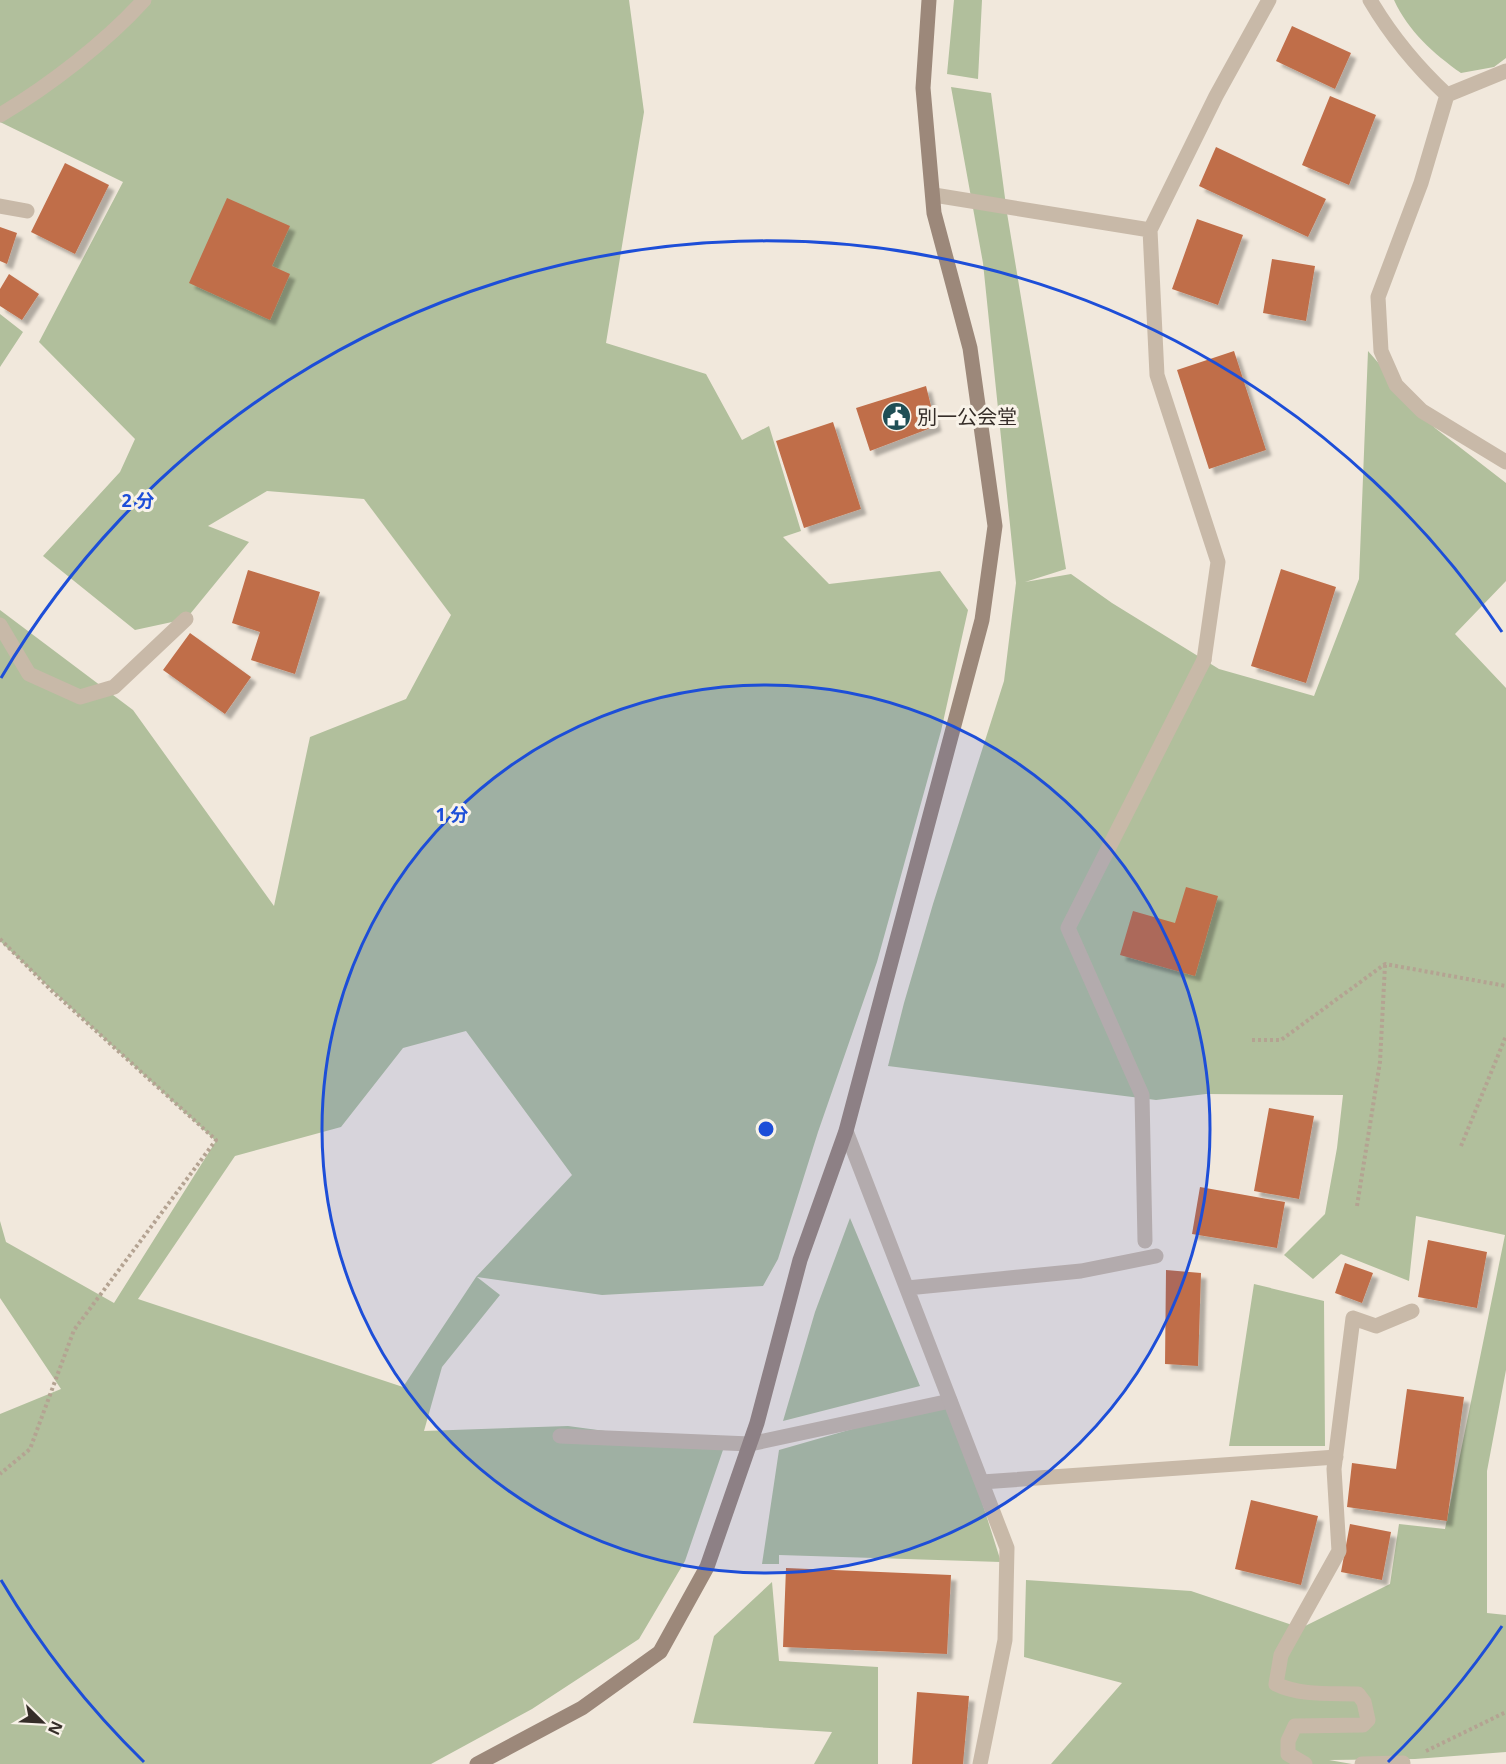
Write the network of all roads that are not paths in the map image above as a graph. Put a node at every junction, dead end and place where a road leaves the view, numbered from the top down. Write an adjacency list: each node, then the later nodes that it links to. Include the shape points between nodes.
1 (144, 0): 7 (street, via 121,26)
2 (929, 0): 8 (street, via 923,88)
3 (1269, 0): 11 (street)
4 (1370, 0): 6 (street, via 1427,77)
5 (1506, 71): 6 (street)
6 (1447, 95): 12 (street, via 1421,183 1378,297 1381,351 1396,385 1422,411)
7 (0, 116)
8 (933, 195): 11 (street); 15 (street, via 934,213 970,348 994,526 982,620)
9 (0, 206): 10 (street)
10 (27, 211)
11 (1150, 230): 16 (street, via 1157,375 1218,562 1204,660 1068,928 1142,1095)
12 (1506, 462)
13 (186, 619): 14 (street, via 114,687 80,697 29,674)
14 (0, 625)
15 (846, 1131): 18 (street); 22 (street, via 800,1260)
16 (1145, 1241)
17 (1156, 1257): 18 (street, via 1081,1271)
18 (907, 1288): 20 (street)
19 (1412, 1311): 23 (street, via 1376,1326 1353,1318)
20 (950, 1401): 22 (street); 24 (street)
21 (560, 1436): 22 (street)
22 (750, 1444): 26 (street, via 707,1568 660,1652 582,1708)
23 (1336, 1457): 24 (street); 28 (street, via 1339,1551 1281,1655 1276,1684 1298,1691 1358,1694 1368,1720 1363,1725 1295,1726 1288,1741 1288,1754)
24 (982, 1482): 27 (street, via 1007,1548 1005,1640)
25 (1402, 1763): 29 (street)
26 (477, 1764)
27 (980, 1764)
28 (1305, 1764)
29 (1362, 1764)

